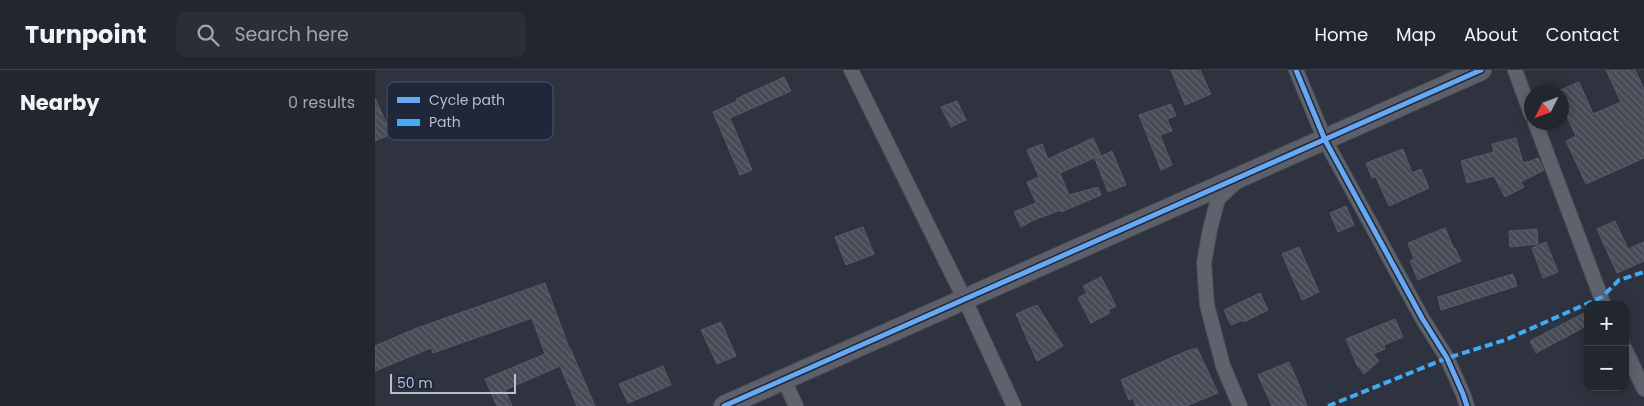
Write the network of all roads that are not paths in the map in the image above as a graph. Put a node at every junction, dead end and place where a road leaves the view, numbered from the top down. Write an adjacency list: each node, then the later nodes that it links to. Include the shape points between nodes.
1 (851, 70): 9 (street)
2 (1296, 70): 7 (street)
3 (1481, 70): 7 (street)
4 (1515, 70): 5 (street)
5 (1524, 95)
6 (1538, 130): 10 (street)
7 (1325, 140): 8 (street); 18 (street, via 1447,358)
8 (1241, 177): 9 (street); 17 (street, via 1218,199 1204,263 1207,305 1223,366)
9 (965, 300): 12 (street); 16 (street)
10 (1602, 301)
11 (1629, 357): 13 (street)
12 (784, 380): 14 (street); 15 (street)
13 (1644, 389)
14 (724, 406)
15 (796, 406)
16 (1014, 406)
17 (1240, 406)
18 (1467, 406)

